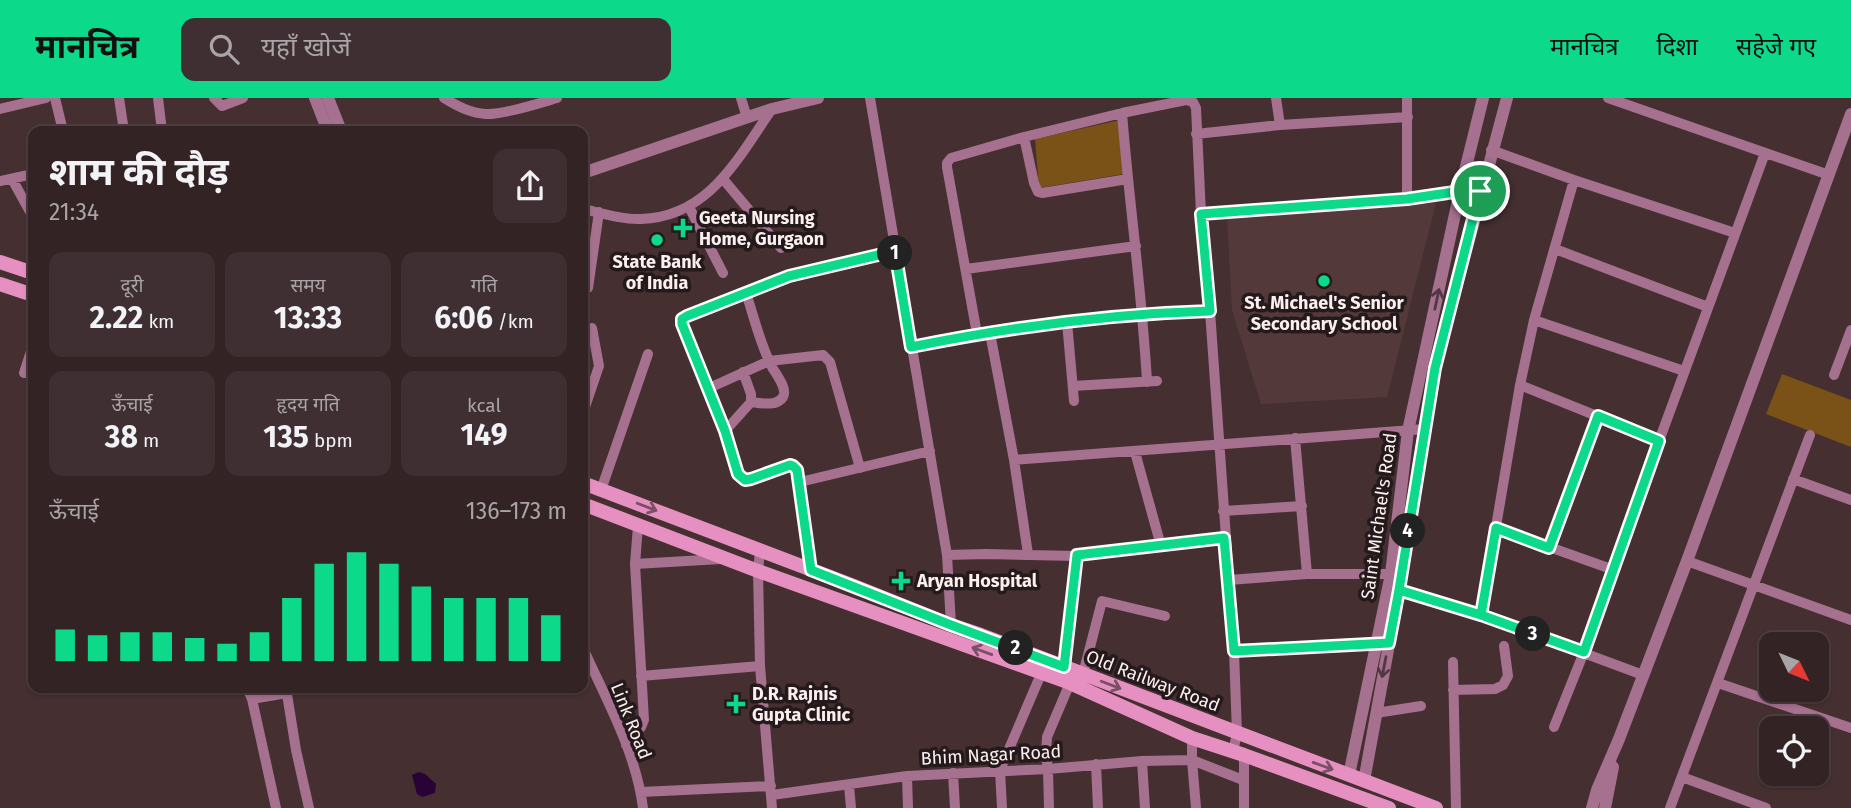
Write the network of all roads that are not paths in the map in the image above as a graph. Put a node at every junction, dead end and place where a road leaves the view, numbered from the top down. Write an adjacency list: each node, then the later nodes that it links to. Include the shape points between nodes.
1 (47, 98): 21 (street)
2 (55, 98): 28 (street)
3 (119, 98): 29 (street)
4 (158, 98): 30 (street)
5 (214, 98): 6 (street, via 222,106)
6 (243, 98)
7 (314, 98): 31 (street)
8 (328, 98): 32 (street)
9 (444, 98): 20 (street, via 461,108 489,114)
10 (517, 98): 20 (street)
11 (557, 98): 20 (street)
12 (741, 98): 26 (street)
13 (818, 98): 22 (street)
14 (870, 98): 57 (street)
15 (1276, 98): 27 (street)
16 (1407, 98): 25 (street)
17 (1483, 98): 45 (street, Saint Michael's Road)
18 (1507, 98): 35 (street, Saint Michael's Road)
19 (1608, 98): 36 (street)
20 (527, 107)
21 (0, 109)
22 (772, 109): 26 (street); 41 (street)
23 (1122, 113): 33 (street, via 1186,100 1195,105); 34 (street); 42 (street)
24 (1851, 114): 39 (street)
25 (1408, 117): 27 (street); 47 (street)
26 (747, 118): 37 (street)
27 (1280, 125): 33 (street)
28 (62, 126)
29 (123, 126)
30 (161, 126)
31 (326, 126)
32 (339, 126)
33 (1196, 134): 52 (street)
34 (1024, 137): 42 (street, via 1038,192); 59 (street, via 955,156 947,163)
35 (1492, 150): 43 (street); 46 (street, Saint Michael's Road)
36 (1765, 153): 39 (street); 53 (street)
37 (588, 171)
38 (28, 175): 40 (street)
39 (1829, 175): 119 (street)
40 (12, 179): 44 (street); 49 (street)
41 (723, 179): 48 (street); 55 (street)
42 (1128, 179): 54 (street)
43 (1574, 180): 53 (street); 56 (street)
44 (0, 181)
45 (1461, 191): 46 (street); 47 (street); 92 (street, Saint Michael's Road, one-way to 45)
46 (1480, 191): 90 (street, Saint Michael's Road, via 1435,368)
47 (1407, 199): 52 (street)
48 (689, 207): 51 (street, via 639,219); 61 (street)
49 (28, 208)
50 (588, 210): 51 (street)
51 (599, 212): 63 (street)
52 (1201, 214): 67 (street)
53 (1735, 233): 66 (street)
54 (1136, 246): 59 (street); 68 (street)
55 (781, 248)
56 (1555, 249): 66 (street); 69 (street)
57 (895, 251): 65 (street, via 789,276); 75 (street)
58 (0, 262): 60 (main road)
59 (966, 269): 74 (street)
60 (28, 270)
61 (723, 273)
62 (0, 284): 64 (main road)
63 (588, 288)
64 (28, 293)
65 (746, 293): 78 (street); 85 (street, via 682,319)
66 (1708, 307): 79 (street)
67 (1210, 311): 68 (street); 96 (street)
68 (1143, 313): 70 (street); 84 (street, via 1152,381)
69 (1534, 320): 79 (street); 83 (street)
70 (1067, 322): 73 (street); 84 (street)
71 (592, 328): 86 (street, via 599,366)
72 (1851, 330): 82 (street)
73 (990, 332): 74 (street); 99 (street)
74 (977, 334): 75 (street)
75 (911, 347): 97 (street)
76 (648, 355): 104 (street)
77 (28, 361): 81 (street)
78 (769, 361): 80 (street); 88 (street, via 784,396 772,403); 100 (street, via 826,356)
79 (1684, 371): 95 (street)
80 (743, 372): 85 (street); 88 (street)
81 (24, 373)
82 (1834, 375)
83 (1520, 385): 89 (street); 110 (street)
84 (1073, 386): 87 (street)
85 (707, 389): 91 (street)
86 (588, 398)
87 (1074, 401)
88 (751, 402): 91 (street)
89 (1598, 416): 95 (street); 113 (street)
90 (1425, 429): 92 (street); 128 (street, Saint Michael's Road)
91 (725, 431): 102 (street, via 742,478 790,465)
92 (1408, 431): 94 (street); 125 (street, Saint Michael's Road)
93 (1810, 435): 101 (street)
94 (1296, 438): 96 (street); 106 (street)
95 (1659, 441): 122 (street)
96 (1220, 444): 98 (street); 108 (street)
97 (930, 451): 100 (street); 116 (street)
98 (1135, 452): 99 (street); 112 (street)
99 (1014, 460): 115 (street)
100 (860, 468): 102 (street)
101 (1793, 479): 105 (street); 127 (street)
102 (800, 482): 121 (street)
103 (588, 485): 104 (main road, Old Railway Road)
104 (601, 490): 114 (main road, Old Railway Road, one-way to 114)
105 (1851, 500)
106 (1302, 506): 108 (street); 124 (street)
107 (588, 507): 109 (main road, Old Railway Road)
108 (1223, 511): 111 (street)
109 (638, 526): 118 (main road, Old Railway Road); 120 (street)
110 (1496, 528): 113 (street); 129 (street)
111 (1224, 538): 112 (street); 126 (street)
112 (1161, 546): 117 (street)
113 (1549, 548): 122 (street)
114 (760, 551): 121 (main road, Old Railway Road); 123 (street)
115 (1028, 554): 116 (street); 117 (street)
116 (947, 555): 132 (street)
117 (1077, 555): 141 (street)
118 (728, 559): 120 (street); 123 (main road, Old Railway Road)
119 (1687, 561): 127 (street); 143 (street)
120 (635, 564): 144 (street)
121 (811, 570): 132 (main road, Old Railway Road)
122 (1614, 570): 136 (street)
123 (758, 571): 139 (street); 140 (main road, Old Railway Road, one-way to 123)
124 (1307, 574): 125 (street); 126 (street)
125 (1391, 574): 133 (street, Saint Michael's Road)
126 (1229, 580): 135 (street)
127 (1753, 584): 131 (street); 145 (street)
128 (1399, 590): 129 (street); 133 (street, Saint Michael's Road)
129 (1481, 615): 136 (street)
130 (1165, 616): 142 (street, via 1102,601)
131 (1851, 620)
132 (951, 625): 140 (main road, Old Railway Road)
133 (1382, 643): 135 (street); 153 (street, Saint Michael's Road, one-way to 153); 167 (street, Saint Michael's Road)
134 (1504, 646): 147 (street, via 1507,676 1503,685)
135 (1234, 651): 156 (street)
136 (1584, 652): 143 (street); 154 (street)
137 (588, 659): 159 (street, Link Road)
138 (1453, 662): 147 (street)
139 (760, 666): 144 (street); 173 (street)
140 (1045, 667): 141 (main road, Old Railway Road); 146 (main road, Old Railway Road); 165 (street)
141 (1064, 667): 142 (main road, Old Railway Road)
142 (1083, 674): 156 (main road, Old Railway Road, one-way to 156)
143 (1643, 675): 158 (street)
144 (641, 676): 159 (street, via 644,720)
145 (1718, 682): 155 (street); 169 (street)
146 (1070, 683): 157 (main road, Old Railway Road); 164 (street, via 1047,737)
147 (1453, 690): 190 (street)
148 (249, 693): 151 (street)
149 (275, 693): 151 (street)
150 (286, 693): 176 (street)
151 (252, 699): 175 (street)
152 (1421, 706): 153 (street)
153 (1376, 713): 171 (street, Saint Michael's Road)
154 (1554, 727)
155 (1851, 728)
156 (1237, 734): 160 (street); 167 (main road, Old Railway Road, one-way to 167)
157 (1192, 738): 160 (main road, Old Railway Road); 161 (street)
158 (1619, 739): 191 (street); 192 (street)
159 (626, 745): 174 (street, Link Road)
160 (1239, 753): 170 (street); 188 (main road, Old Railway Road)
161 (1192, 760): 162 (street, Bhim Nagar Road); 170 (street); 186 (street)
162 (1142, 761): 163 (street, Bhim Nagar Road); 185 (street)
163 (1096, 764): 164 (street, Bhim Nagar Road); 184 (street)
164 (1048, 769): 165 (street, Bhim Nagar Road); 183 (street)
165 (1000, 770): 166 (street, Bhim Nagar Road); 182 (street)
166 (953, 773): 168 (street, Bhim Nagar Road); 181 (street)
167 (1349, 775): 171 (main road, Old Railway Road)
168 (907, 776): 172 (street, Bhim Nagar Road); 180 (street)
169 (1682, 778): 193 (street); 194 (street)
170 (1243, 780): 187 (street)
171 (1364, 781): 189 (main road, Old Railway Road)
172 (849, 785): 173 (street, Bhim Nagar Road); 179 (street)
173 (772, 791): 174 (street, Bhim Nagar Road); 178 (street)
174 (641, 792): 177 (street, Link Road)
175 (276, 808)
176 (309, 808)
177 (643, 808)
178 (772, 808)
179 (851, 808)
180 (908, 808)
181 (955, 808)
182 (1002, 808)
183 (1049, 808)
184 (1098, 808)
185 (1145, 808)
186 (1195, 808)
187 (1244, 808)
188 (1389, 808)
189 (1436, 808)
190 (1456, 808)
191 (1592, 808)
192 (1605, 808)
193 (1670, 808)
194 (1766, 808)

